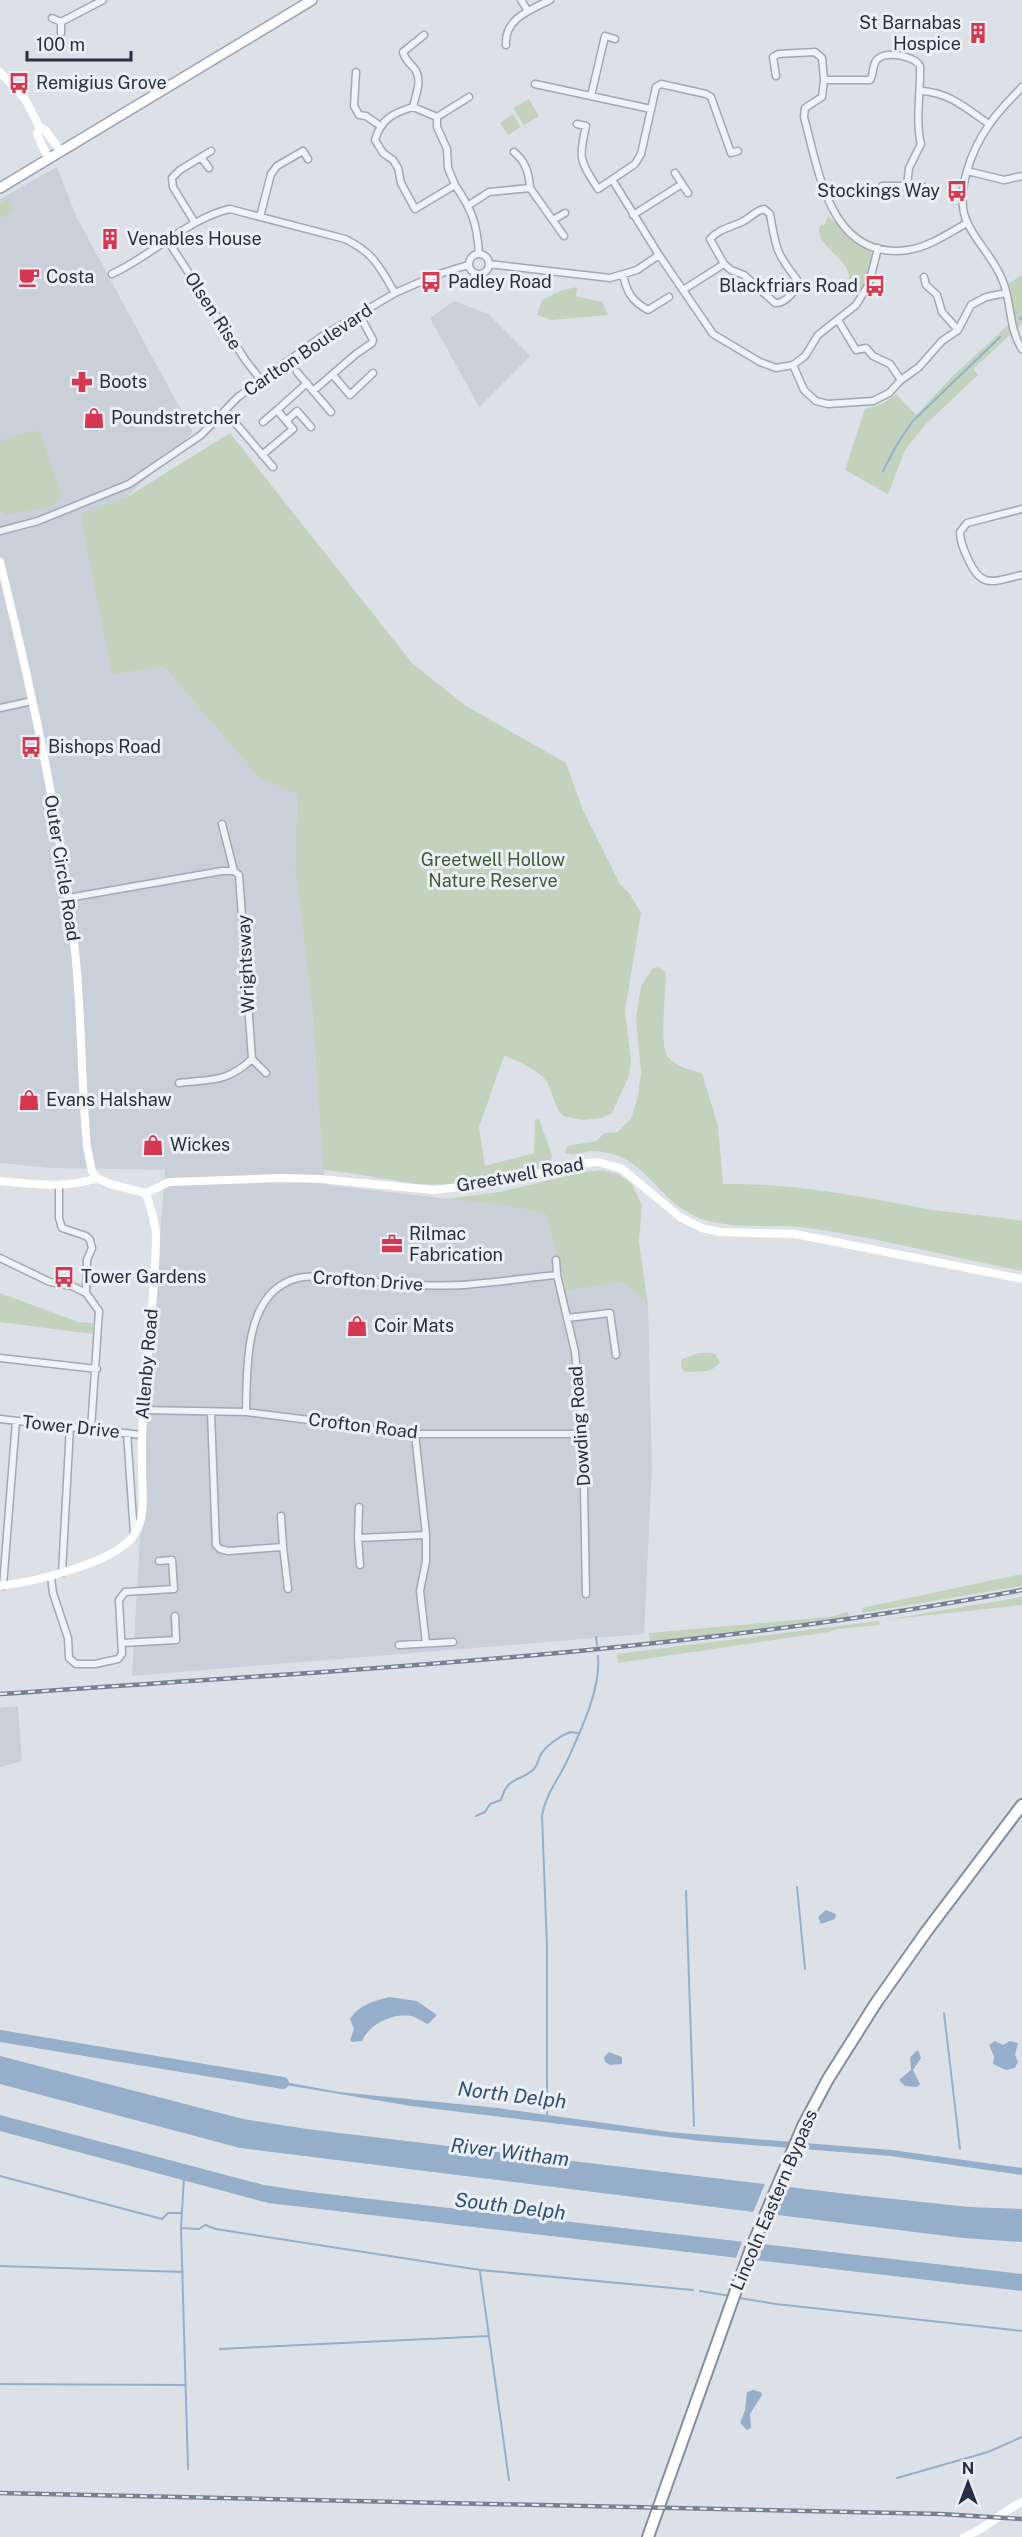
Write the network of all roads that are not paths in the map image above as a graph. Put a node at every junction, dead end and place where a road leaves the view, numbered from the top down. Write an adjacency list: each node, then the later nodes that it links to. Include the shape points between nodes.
1 (103, 0): 7 (street)
2 (312, 0): 28 (main road)
3 (521, 0): 5 (street)
4 (550, 0): 5 (street)
5 (528, 11): 11 (street, via 510,23)
6 (52, 18): 7 (street)
7 (61, 22): 8 (street)
8 (61, 33)
9 (424, 35): 21 (street, via 403,51 420,81)
10 (615, 39): 19 (street, via 605,36)
11 (506, 45)
12 (0, 72): 27 (main road, via 26,99)
13 (356, 72): 26 (street, via 354,106 359,115)
14 (776, 76): 15 (street, via 773,57 815,52 822,58)
15 (824, 80): 18 (street, via 866,81 872,77 878,58 912,58 920,66); 61 (street, via 822,97 805,108 804,117 826,197 845,228 860,241)
16 (535, 84): 19 (street)
17 (1022, 87): 25 (street)
18 (921, 92): 25 (street, via 950,96); 45 (street, via 921,144 909,168)
19 (591, 96): 22 (street)
20 (469, 97): 23 (street)
21 (413, 106): 23 (street); 26 (street)
22 (651, 109): 31 (street, via 656,87 661,84 705,94 715,105 732,153); 41 (street, via 641,154 635,164)
23 (437, 117): 43 (street)
24 (577, 124): 49 (street, via 586,126 581,161)
25 (989, 124): 38 (street)
26 (379, 125): 43 (street, via 375,140 398,168 400,183 415,209)
27 (40, 128): 28 (main road); 34 (main road, via 37,134)
28 (60, 150): 34 (main road)
29 (211, 151): 33 (street)
30 (514, 152): 36 (street)
31 (738, 152)
32 (530, 153): 36 (street)
33 (201, 157): 37 (street); 57 (street, via 172,178 173,187)
34 (48, 158): 47 (main road)
35 (308, 159): 55 (street, via 303,151 277,166 271,174)
36 (522, 159): 48 (street)
37 (209, 168)
38 (967, 171): 40 (street, via 1004,180); 58 (street, via 963,211)
39 (675, 173): 42 (street)
40 (1022, 176)
41 (613, 181): 49 (street); 54 (street)
42 (682, 184): 51 (street); 54 (street)
43 (454, 185): 52 (street)
44 (882, 186): 45 (street)
45 (907, 186): 46 (street)
46 (922, 186)
47 (0, 188)
48 (530, 188): 52 (street, via 489,192); 56 (street)
49 (598, 189): 50 (street)
50 (591, 193)
51 (688, 193)
52 (469, 205): 62 (street, via 475,219)
53 (565, 213): 56 (street)
54 (633, 215): 63 (street)
55 (260, 217): 57 (street, via 230,209 213,212); 71 (street, via 345,239 363,248 376,261)
56 (553, 220): 59 (street)
57 (195, 223): 60 (street)
58 (967, 223): 61 (street, via 911,249); 72 (street, via 1002,278)
59 (564, 236)
60 (168, 242): 67 (street); 82 (street, Olsen Rise)
61 (878, 248): 75 (street, via 869,284 856,305)
62 (478, 254): 64 (street, via 486,257); 66 (street, via 470,258)
63 (659, 255): 68 (street, Carlton Boulevard); 70 (street)
64 (489, 264): 66 (street, Carlton Boulevard, via 479,274); 68 (street, Carlton Boulevard, via 600,279)
65 (724, 264): 65 (street, via 710,239 764,209 770,214 776,248 798,285 784,301 775,303 744,275); 70 (street)
66 (468, 266): 71 (street, Carlton Boulevard)
67 (112, 274)
68 (622, 275): 73 (street, via 627,293 648,310)
69 (924, 277): 76 (street, via 926,285 938,295 942,312)
70 (682, 290): 78 (street, via 713,334 760,362 776,368)
71 (395, 293): 74 (street, Carlton Boulevard)
72 (1005, 293): 76 (street, via 971,305); 77 (street)
73 (669, 297)
74 (359, 314): 81 (street, via 373,342); 82 (street, Carlton Boulevard)
75 (838, 320): 78 (street); 83 (street, via 856,350 866,348 890,364)
76 (958, 330): 83 (street)
77 (1022, 349)
78 (793, 365): 83 (street, via 804,390 816,401 828,404 873,401 889,393)
79 (297, 372): 84 (street)
80 (374, 373): 81 (street, via 350,395)
81 (333, 375): 85 (street)
82 (261, 380): 87 (street, Carlton Boulevard)
83 (901, 380)
84 (306, 383): 85 (street); 86 (street)
85 (313, 391): 88 (street)
86 (277, 410): 89 (street); 90 (street)
87 (225, 411): 92 (street); 95 (street, Carlton Boulevard, via 201,435 129,484 38,521)
88 (331, 412)
89 (286, 421): 91 (street, via 297,411); 92 (street, via 292,429)
90 (263, 422)
91 (311, 427)
92 (262, 455): 93 (street)
93 (273, 467)
94 (1022, 509): 97 (street, via 967,523 960,539 975,575 983,580)
95 (0, 531)
96 (0, 562): 98 (main road, Outer Circle Road)
97 (1022, 575)
98 (32, 701): 99 (street); 102 (main road, Outer Circle Road)
99 (0, 708)
100 (222, 824): 101 (street, Wrightsway)
101 (234, 871): 102 (street); 103 (street, Wrightsway, via 241,881)
102 (68, 898): 106 (main road, Outer Circle Road, via 77,973 87,1148)
103 (252, 1059): 104 (street); 105 (street, via 225,1078)
104 (266, 1073)
105 (179, 1083)
106 (97, 1178): 108 (main road); 109 (main road)
107 (0, 1181): 108 (main road)
108 (59, 1185): 114 (street, via 62,1227 90,1240)
109 (146, 1193): 113 (main road, Greetwell Road, via 169,1182 281,1178 442,1189 504,1182 577,1164 608,1163 627,1173 680,1217 719,1232 795,1234); 119 (main road, Allenby Road, via 156,1237)
110 (0, 1258): 114 (street, via 50,1282)
111 (556, 1260): 112 (street, Dowding Road)
112 (557, 1275): 115 (street, Dowding Road); 121 (street, Crofton Drive, via 472,1284 395,1284 322,1277 284,1283 255,1318 248,1357)
113 (1022, 1279)
114 (86, 1293): 118 (street, via 99,1311)
115 (567, 1318): 116 (street, via 610,1313); 128 (street, Dowding Road)
116 (616, 1355)
117 (0, 1358): 118 (street)
118 (97, 1369): 125 (street)
119 (142, 1410): 120 (street, Crofton Road); 129 (main road, Allenby Road)
120 (211, 1412): 121 (street, Crofton Road); 135 (street, via 216,1545 228,1551)
121 (246, 1412): 127 (street, Crofton Road)
122 (0, 1419): 123 (street, Tower Drive)
123 (16, 1421): 124 (street, Tower Drive); 140 (street)
124 (70, 1427): 125 (street, Tower Drive); 138 (street)
125 (91, 1429): 126 (street, Tower Drive)
126 (127, 1433): 129 (street, Tower Drive); 132 (street)
127 (415, 1434): 128 (street, Crofton Road); 133 (street)
128 (584, 1434): 142 (street, Dowding Road)
129 (141, 1435): 132 (main road, Allenby Road, via 142,1518)
130 (359, 1507): 134 (street)
131 (280, 1516): 135 (street)
132 (134, 1535): 138 (main road, via 118,1550)
133 (426, 1535): 134 (street); 146 (street, via 420,1591)
134 (358, 1538): 137 (street)
135 (283, 1547): 141 (street)
136 (159, 1561): 145 (street, via 172,1560 174,1589 121,1595 118,1600)
137 (360, 1565)
138 (62, 1573): 139 (main road)
139 (51, 1577): 140 (main road); 145 (street, via 68,1638 69,1658 76,1664 111,1661 122,1654)
140 (2, 1586)
141 (288, 1589)
142 (586, 1594)
143 (175, 1616): 145 (street, via 176,1640)
144 (453, 1642): 146 (street)
145 (122, 1643)
146 (426, 1643): 147 (street)
147 (399, 1645)
148 (1022, 1805): 150 (highway, Lincoln Eastern Bypass, via 922,1938 828,2079 781,2174 722,2326)
149 (1022, 2502): 151 (main road)
150 (648, 2537)
151 (964, 2537)

